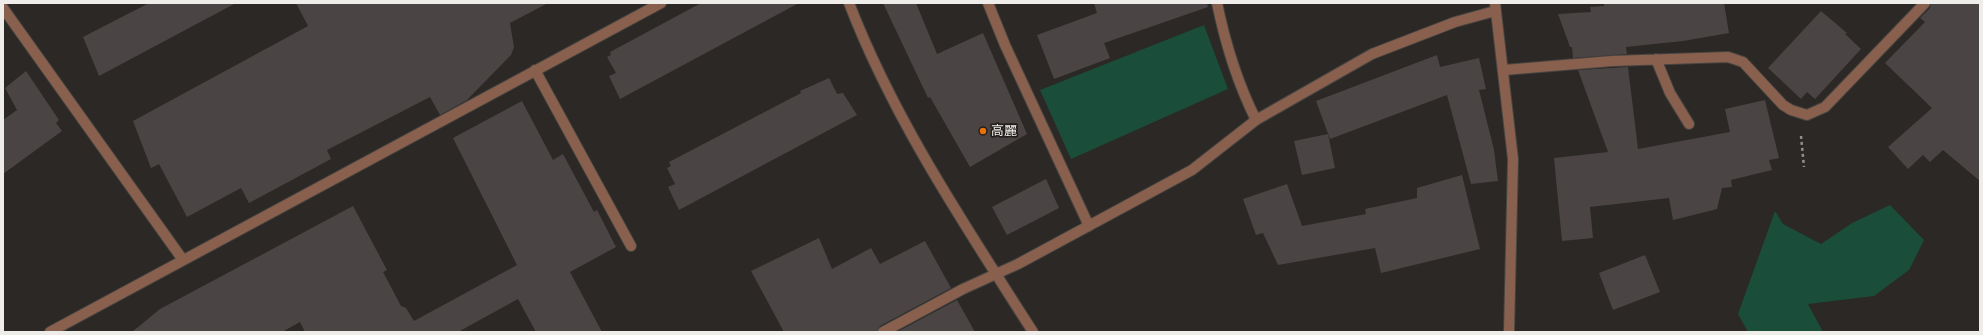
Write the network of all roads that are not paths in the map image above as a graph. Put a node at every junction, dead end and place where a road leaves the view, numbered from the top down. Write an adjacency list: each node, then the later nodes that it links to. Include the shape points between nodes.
1 (661, 3): 9 (street)
2 (849, 3): 16 (street, via 907,125)
3 (988, 3): 13 (street, via 1011,60)
4 (1217, 3): 11 (street, via 1222,27 1249,107)
5 (1925, 3): 8 (street, via 1825,107 1807,114 1799,114 1784,105 1743,62 1728,57)
6 (1495, 7): 10 (street); 11 (street, via 1372,54)
7 (3, 8): 15 (street)
8 (1656, 59): 10 (street); 12 (street, via 1670,94)
9 (535, 70): 14 (street); 15 (street)
10 (1504, 70): 20 (street, via 1513,159)
11 (1256, 120): 13 (street, via 1192,170)
12 (1689, 124)
13 (1089, 226): 16 (street)
14 (631, 246)
15 (183, 260): 17 (street)
16 (996, 274): 18 (street); 19 (street)
17 (50, 332)
18 (883, 332)
19 (1033, 332)
20 (1509, 332)

